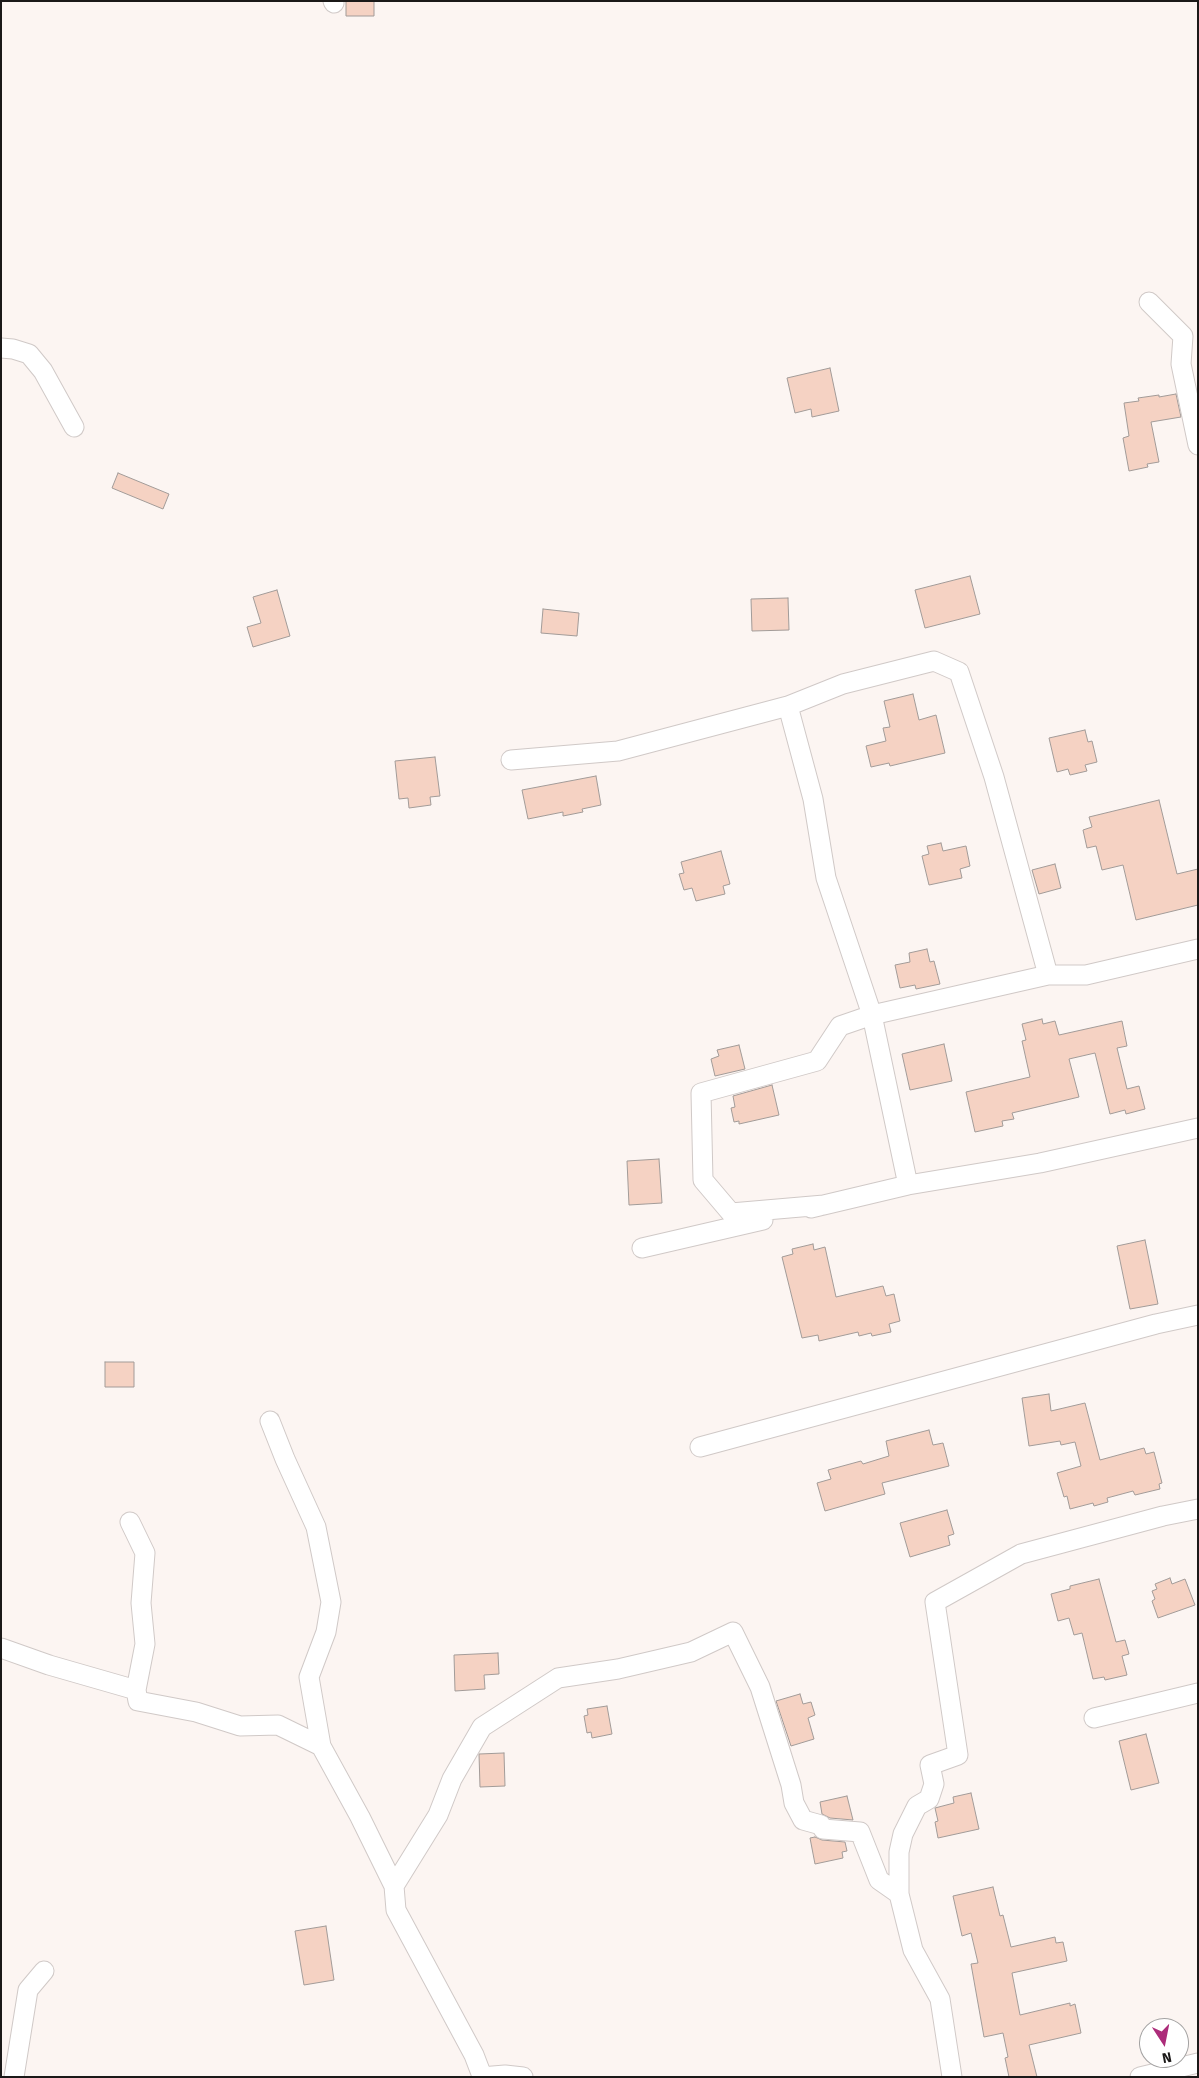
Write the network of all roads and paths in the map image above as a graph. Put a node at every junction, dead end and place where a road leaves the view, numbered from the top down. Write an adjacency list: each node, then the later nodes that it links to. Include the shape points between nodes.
1 (1149, 302): 4 (street, via 1183,336 1181,364)
2 (1, 348): 3 (street, via 29,354 43,371)
3 (74, 427)
4 (1198, 445)
5 (788, 706): 6 (street, via 618,751); 8 (street, via 843,684 934,661 959,672 994,777); 9 (street, via 813,799 826,878)
6 (511, 760)
7 (1198, 949): 8 (street, via 1086,975)
8 (1048, 975): 9 (street)
9 (872, 1015): 11 (street); 12 (street, via 840,1026 817,1061 701,1093 703,1180 731,1213)
10 (1198, 1128): 11 (street, via 1040,1163)
11 (908, 1185): 12 (street)
12 (824, 1205): 13 (street)
13 (642, 1248)
14 (1198, 1316): 16 (street, via 1156,1324)
15 (270, 1421): 23 (street, via 316,1527 331,1602 326,1632 309,1677)
16 (700, 1447)
17 (1198, 1509): 25 (street, via 1021,1554 935,1602 958,1755 930,1765 934,1784 929,1799 917,1806 903,1834 899,1852)
18 (130, 1522): 20 (street, via 145,1553 141,1603 145,1644)
19 (1, 1648): 20 (street)
20 (136, 1690): 23 (street, via 138,1701 196,1712 240,1726 278,1725)
21 (1198, 1693): 22 (street)
22 (1094, 1718)
23 (320, 1746): 24 (street)
24 (394, 1886): 25 (street, via 438,1815 452,1779 482,1727 558,1678 618,1669 691,1652 733,1632 760,1687 794,1803 803,1820 821,1825 823,1829 860,1832 879,1880); 28 (street, via 396,1910)
25 (899, 1894): 31 (street, via 913,1950 940,1999)
26 (44, 1971): 29 (street, via 28,1990)
27 (1198, 2063): 32 (street)
28 (482, 2076): 30 (street)
29 (14, 2077)
30 (522, 2077)
31 (952, 2077)
32 (1140, 2077)

